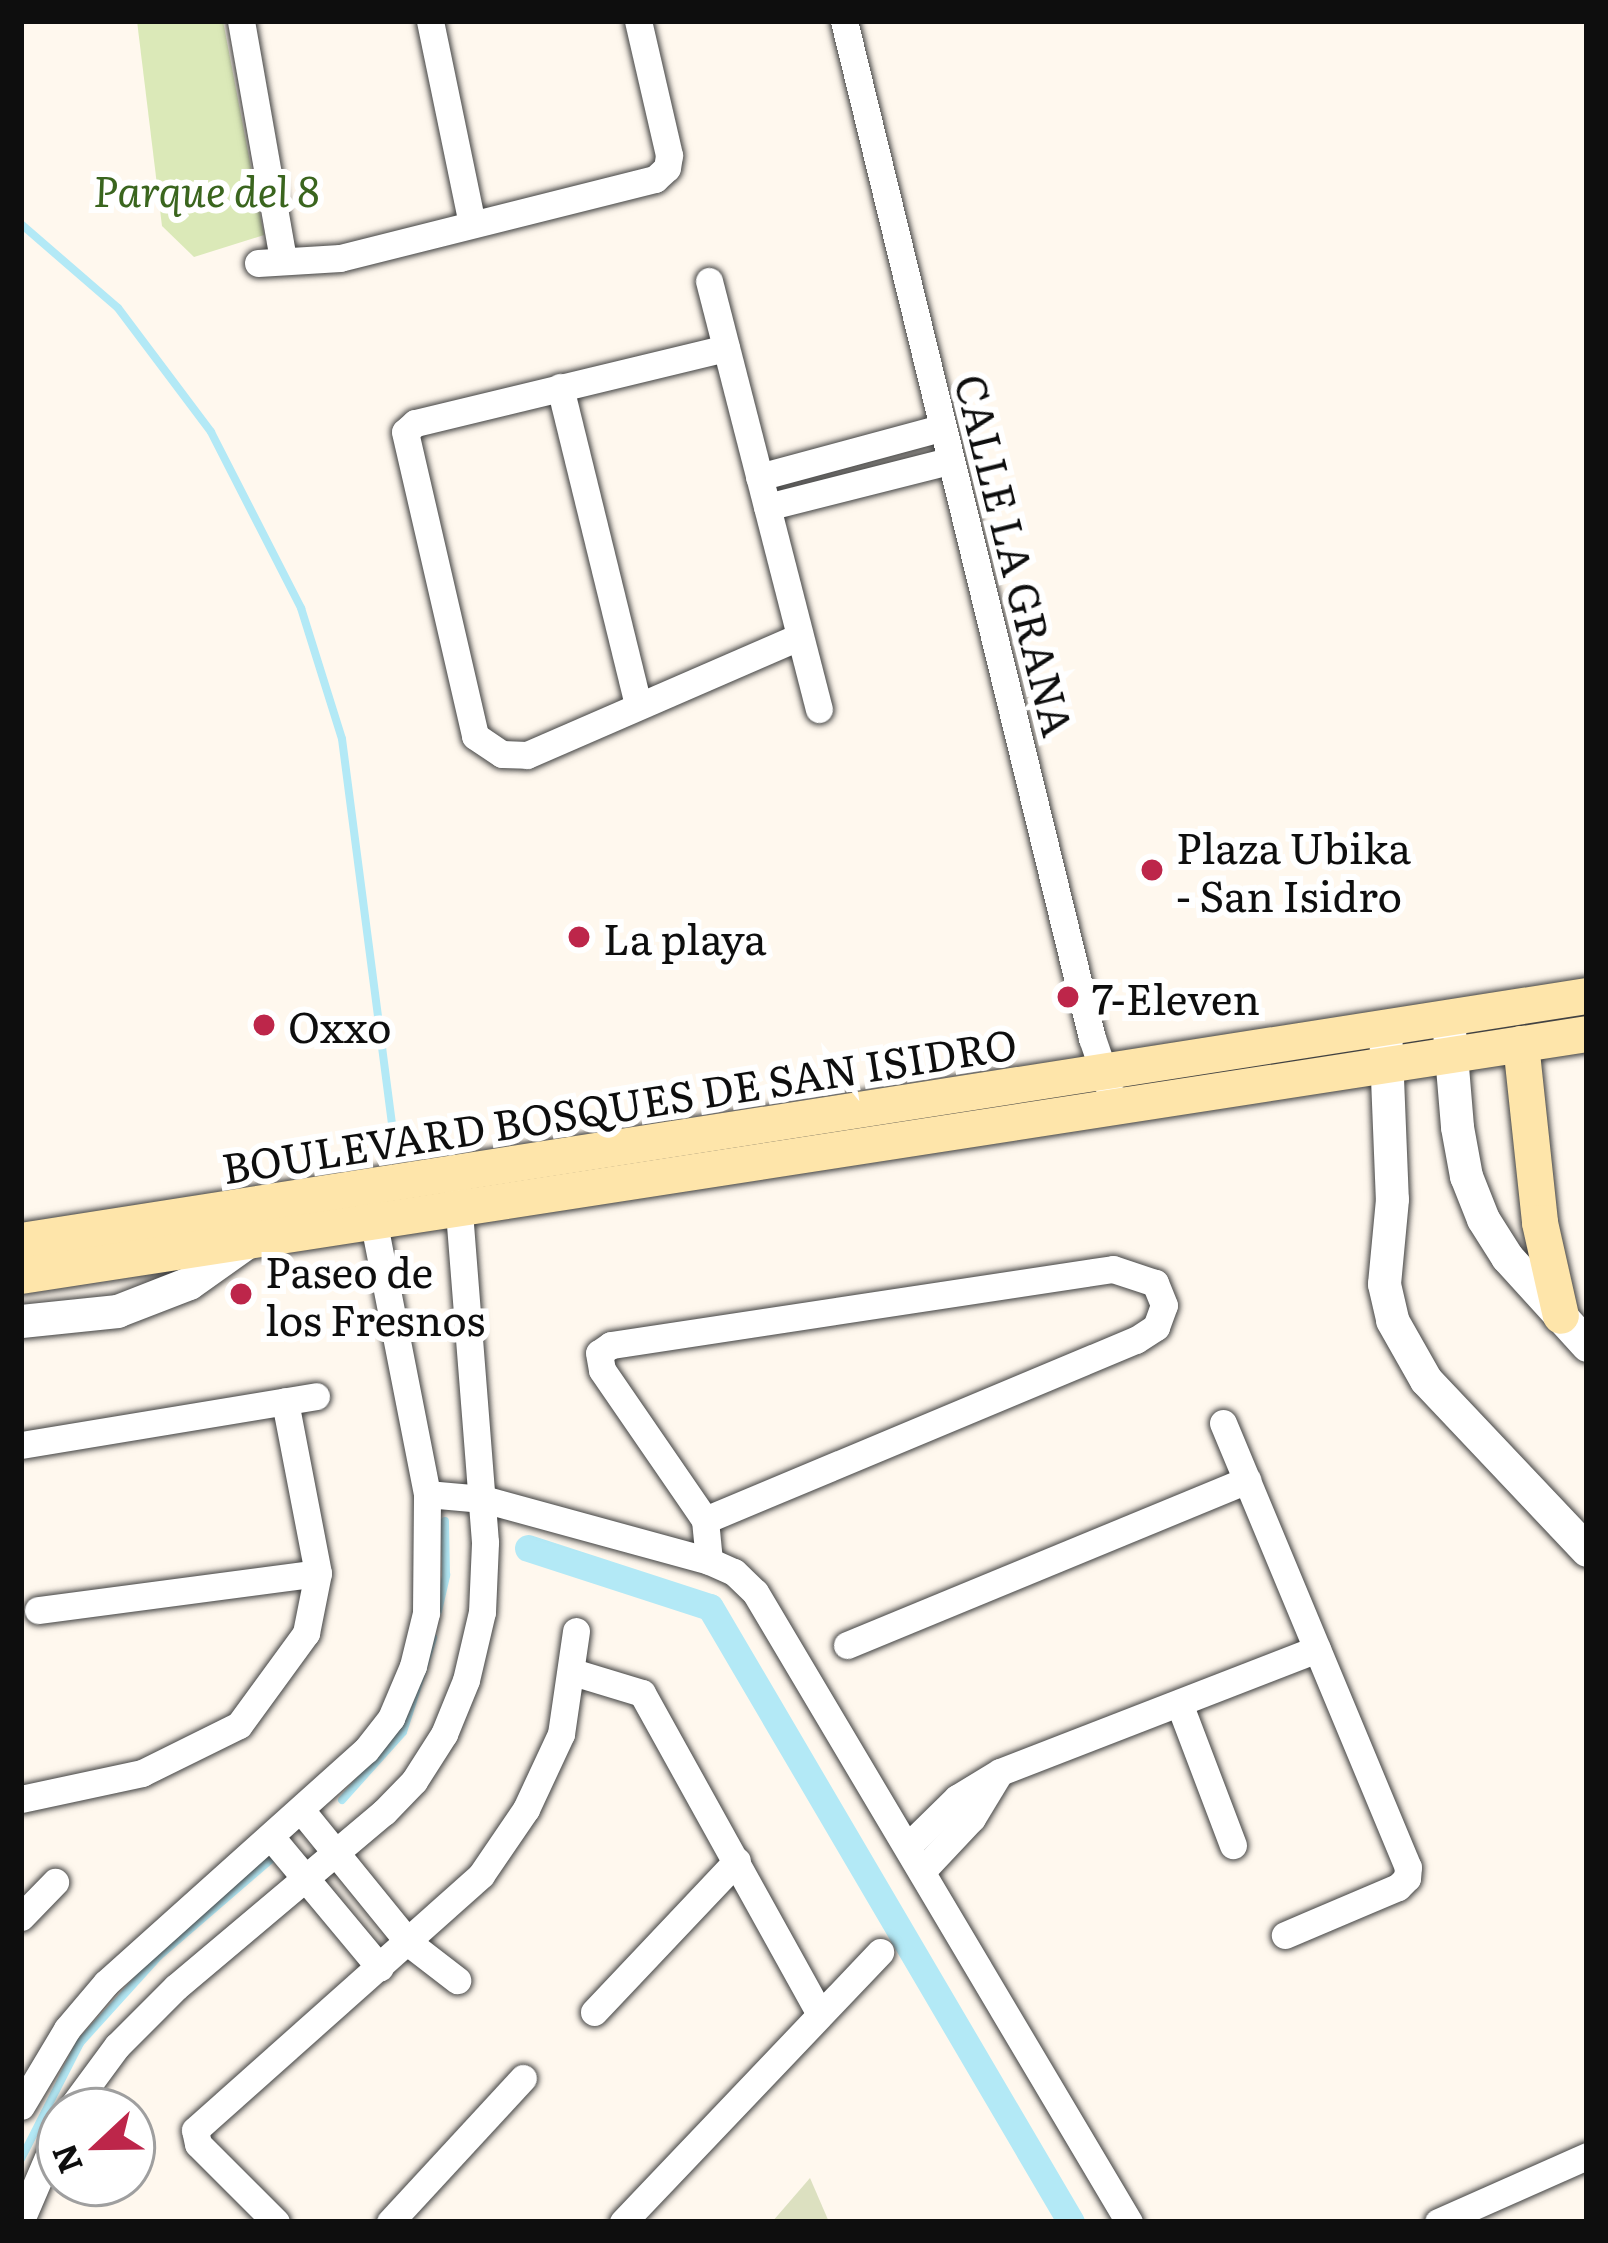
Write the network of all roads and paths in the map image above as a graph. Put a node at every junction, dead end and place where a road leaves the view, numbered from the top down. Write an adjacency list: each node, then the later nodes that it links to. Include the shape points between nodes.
1 (241, 21): 5 (street, via 270,260 340,258)
2 (430, 21): 5 (street)
3 (638, 21): 5 (street, via 667,168 655,179)
4 (844, 21): 9 (street, CALLE LA GRANA)
5 (472, 224)
6 (709, 281): 7 (street)
7 (726, 348): 8 (street); 11 (street)
8 (560, 387): 14 (street); 14 (street, via 405,432 475,736 502,754 527,755)
9 (941, 428): 10 (street, CALLE LA GRANA); 11 (street)
10 (949, 461): 12 (street); 23 (street, CALLE LA GRANA)
11 (759, 477): 12 (street)
12 (767, 507): 13 (street)
13 (798, 638): 14 (street); 15 (street)
14 (638, 705)
15 (819, 709)
16 (1587, 997): 17 (main road, BOULEVARD BOSQUES DE SAN ISIDRO)
17 (1448, 1018): 18 (main road, BOULEVARD BOSQUES DE SAN ISIDRO); 21 (street)
18 (1384, 1028): 22 (street); 23 (main road, BOULEVARD BOSQUES DE SAN ISIDRO)
19 (1587, 1034): 20 (main road, BOULEVARD BOSQUES DE SAN ISIDRO)
20 (1520, 1044): 21 (main road, BOULEVARD BOSQUES DE SAN ISIDRO); 29 (main road, via 1540,1222)
21 (1449, 1055): 22 (main road, BOULEVARD BOSQUES DE SAN ISIDRO); 29 (street, via 1466,1176 1483,1219)
22 (1389, 1066): 23 (main road, BOULEVARD BOSQUES DE SAN ISIDRO); 40 (street, via 1392,1198 1384,1284 1392,1320 1426,1380)
23 (1109, 1089): 24 (main road, BOULEVARD BOSQUES DE SAN ISIDRO)
24 (457, 1190): 25 (main road, BOULEVARD BOSQUES DE SAN ISIDRO); 38 (street)
25 (370, 1203): 26 (main road, BOULEVARD BOSQUES DE SAN ISIDRO); 27 (main road, BOULEVARD BOSQUES DE SAN ISIDRO); 37 (street)
26 (250, 1239): 28 (main road, BOULEVARD BOSQUES DE SAN ISIDRO); 30 (street, BOULEVARD BOSQUES DE SAN ISIDRO, via 189,1283 117,1311)
27 (21, 1241)
28 (21, 1276)
29 (1561, 1316): 31 (street)
30 (21, 1321)
31 (1587, 1345)
32 (316, 1396): 33 (street)
33 (285, 1401): 35 (street); 42 (street)
34 (1223, 1424): 36 (street)
35 (21, 1444)
36 (1247, 1480): 45 (street); 46 (street)
37 (427, 1494): 38 (street); 50 (street, via 426,1613 413,1666 391,1718)
38 (483, 1499): 41 (street); 53 (street, via 482,1612 444,1734 414,1781)
39 (705, 1520): 39 (street, via 602,1370 599,1353 611,1345 1113,1270 1155,1283 1163,1305 1156,1328 1136,1340); 41 (street)
40 (1587, 1550)
41 (710, 1561): 54 (street, via 755,1592)
42 (318, 1573): 43 (street); 49 (street, via 306,1634 239,1725 142,1773)
43 (38, 1610)
44 (576, 1631): 47 (street)
45 (847, 1645)
46 (1317, 1649): 48 (street); 59 (street, via 1407,1879)
47 (573, 1672): 55 (street, via 642,1693); 60 (street, via 561,1734 526,1810 481,1875)
48 (1179, 1703): 52 (street); 54 (street, via 1000,1772 957,1798)
49 (21, 1799)
50 (301, 1810): 51 (street); 53 (street)
51 (271, 1837): 56 (street); 66 (street, via 106,1983)
52 (1233, 1845)
53 (336, 1852): 56 (street); 60 (street)
54 (915, 1858): 76 (street)
55 (736, 1861): 64 (street); 65 (street)
56 (306, 1878): 62 (street); 68 (street, via 176,1987)
57 (55, 1882): 58 (street)
58 (21, 1917)
59 (1285, 1935)
60 (409, 1943): 62 (street); 63 (street)
61 (880, 1952): 65 (street)
62 (380, 1968): 73 (street, via 195,2130 198,2144)
63 (457, 1980)
64 (594, 2012)
65 (820, 2014): 75 (street)
66 (29, 2069): 69 (street)
67 (523, 2078): 74 (street)
68 (87, 2087)
69 (21, 2106)
70 (1587, 2156): 77 (street)
71 (36, 2185): 72 (street)
72 (21, 2220)
73 (276, 2222)
74 (390, 2222)
75 (623, 2222)
76 (1129, 2222)
77 (1438, 2222)

